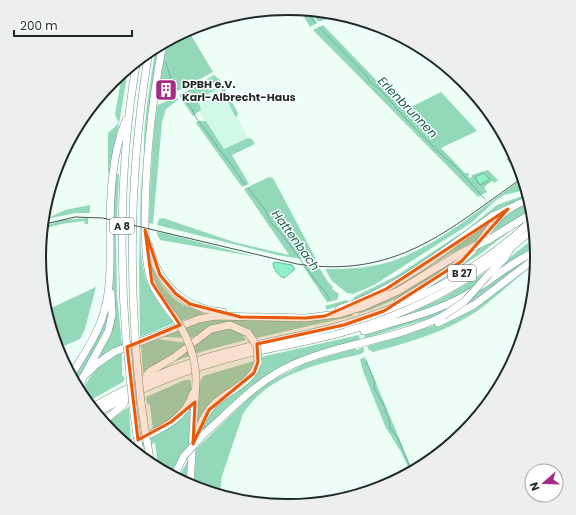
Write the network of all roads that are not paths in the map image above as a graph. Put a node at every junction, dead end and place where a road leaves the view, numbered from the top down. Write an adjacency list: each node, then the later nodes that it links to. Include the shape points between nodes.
1 (162, 50): 9 (highway, A 8, via 147,159)
2 (147, 60): 32 (highway, A 8, bridge, via 140,113 132,262 138,373)
3 (135, 69): 4 (highway, A 8)
4 (129, 113): 14 (highway, A 8, via 122,132 112,184); 31 (highway, A 8, bridge, via 122,228 123,280 126,339)
5 (524, 202): 6 (highway)
6 (508, 209): 15 (highway, via 493,216 397,282); 16 (highway, via 467,256 445,273)
7 (527, 216): 15 (highway, bridge, via 393,294)
8 (528, 224): 16 (highway, B 27, via 461,274 414,299)
9 (146, 230): 17 (highway, via 156,268 164,282 176,294 204,309); 22 (highway, A 8, bridge, via 147,264 152,283 189,344)
10 (529, 233): 11 (highway, B 27)
11 (510, 249): 18 (highway, bridge, via 505,258 465,301); 19 (highway, B 27, via 439,294)
12 (530, 254): 19 (highway, via 477,289 450,303)
13 (530, 262): 18 (highway, via 469,308 438,323)
14 (110, 265): 20 (highway, via 108,294 101,320); 21 (highway, A 8, via 110,325)
15 (353, 307): 17 (highway, via 325,316 297,319)
16 (384, 311): 19 (highway, B 27)
17 (241, 317): 21 (highway, via 216,316 185,324 114,352)
18 (422, 326): 33 (highway, bridge, via 313,357 282,370 256,387 204,434 184,456)
19 (359, 327): 23 (highway, B 27, via 218,354); 25 (highway, B 27, via 207,364)
20 (74, 371)
21 (83, 377): 24 (highway, A 8)
22 (196, 381): 29 (highway, via 191,400 182,414); 30 (highway, A 8)
23 (142, 382): 26 (highway, B 27); 30 (highway, bridge, via 149,372 173,358 211,329 230,325 248,333 257,346 258,362 250,378 208,410)
24 (80, 383)
25 (128, 396): 27 (highway, B 27); 28 (highway, via 123,405)
26 (97, 406)
27 (101, 411)
28 (107, 418)
29 (132, 443)
30 (193, 444): 34 (highway, A 8)
31 (139, 449)
32 (150, 457)
33 (176, 472)
34 (190, 480)

